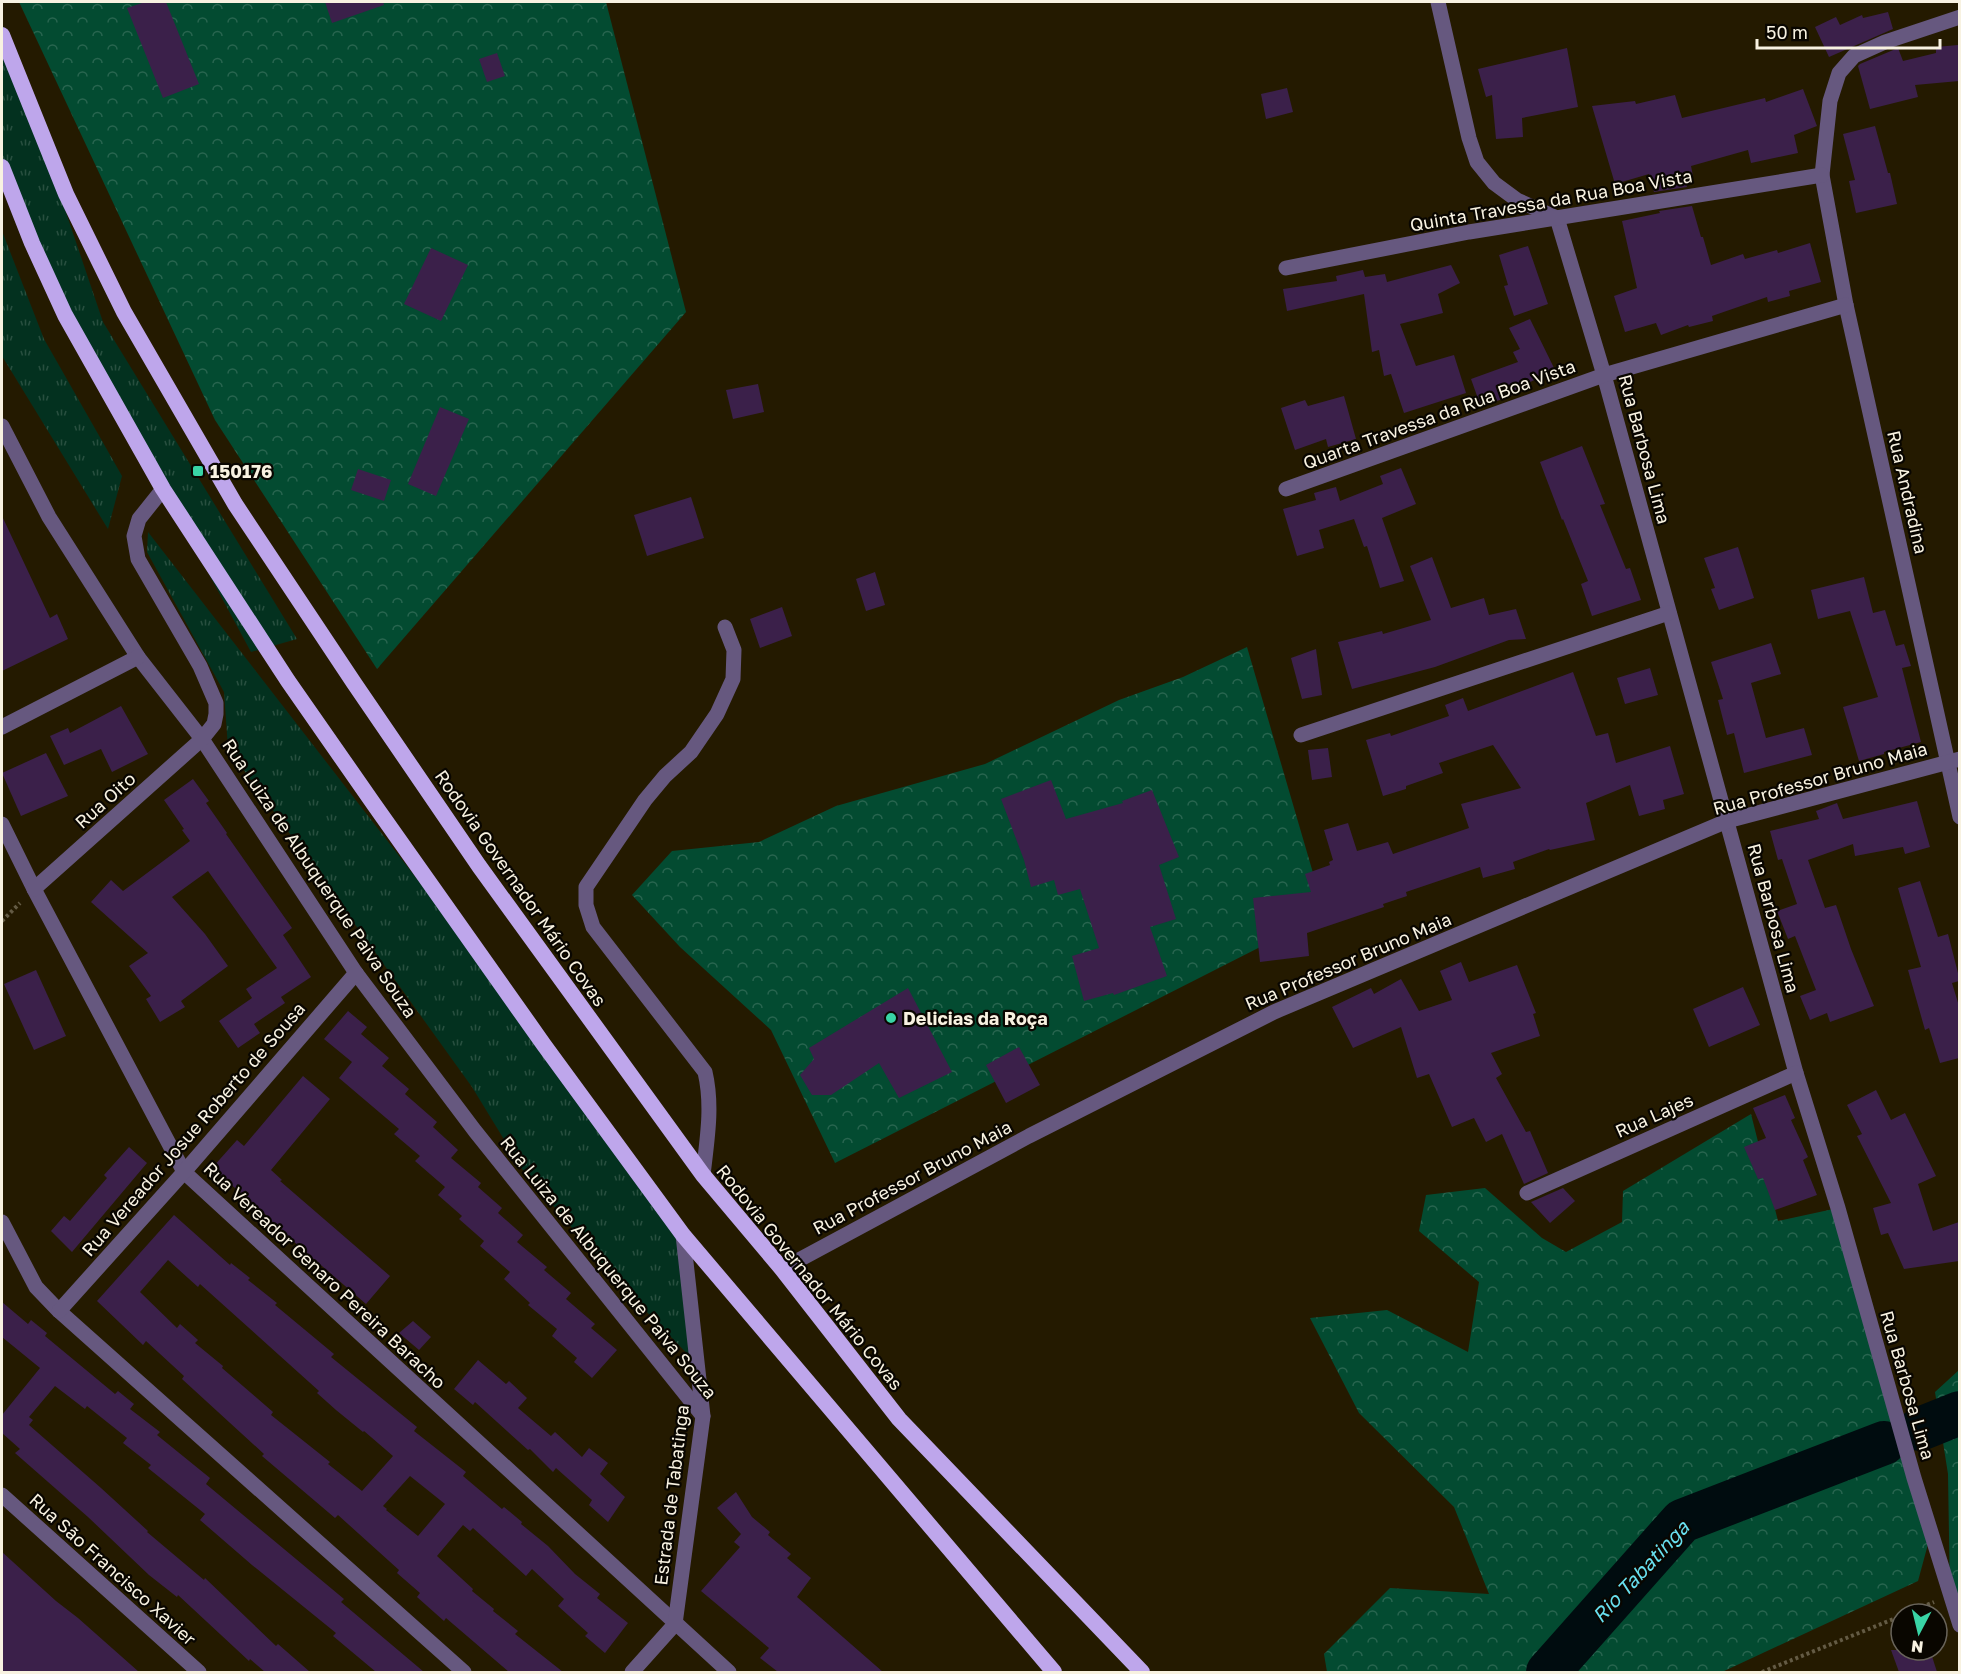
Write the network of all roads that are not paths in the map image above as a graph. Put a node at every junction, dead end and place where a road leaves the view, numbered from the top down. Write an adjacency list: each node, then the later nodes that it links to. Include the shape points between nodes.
1 (1438, 2): 6 (street, via 1477,162 1509,194)
2 (1959, 17): 5 (street, Rua Andradina, via 1854,56 1839,73 1830,101)
3 (2, 35): 27 (highway, Rodovia Governador Mário Covas, via 66,194 120,303 235,504 479,866)
4 (2, 167): 11 (highway, via 65,315)
5 (1822, 175): 6 (street, Quinta Travessa da Rua Boa Vista); 8 (street, Rua Andradina)
6 (1557, 218): 7 (street, Quinta Travessa da Rua Boa Vista); 9 (street, Rua Barbosa Lima)
7 (1286, 268)
8 (1846, 305): 9 (street, Quarta Travessa da Rua Boa Vista); 19 (street, Rua Andradina)
9 (1604, 375): 12 (street, Quarta Travessa da Rua Boa Vista); 13 (street, Rua Barbosa Lima)
10 (2, 426): 15 (street, Rua Luiza de Albuquerque Paiva Souza, via 49,517)
11 (164, 489): 18 (street, Rua Oito, via 139,519 134,536 138,559 200,666 216,703 214,724); 30 (highway, via 288,681)
12 (1286, 489)
13 (1669, 613): 17 (street); 21 (street, Rua Barbosa Lima)
14 (725, 627): 27 (street, via 734,650 734,679 717,714 691,753 645,800 586,887 586,905 593,927 705,1072 709,1111)
15 (138, 657): 16 (street); 18 (street, Rua Luiza de Albuquerque Paiva Souza)
16 (2, 727)
17 (1301, 735)
18 (202, 739): 23 (street, Rua Oito); 24 (street, Rua Luiza de Albuquerque Paiva Souza)
19 (1954, 760): 20 (street, Rua Andradina); 21 (street, Rua Professor Bruno Maia)
20 (1959, 817)
21 (1728, 821): 25 (street, Rua Barbosa Lima); 31 (street, Rua Professor Bruno Maia, via 1274,1012 1029,1136)
22 (2, 824): 23 (street, Rua Vereador Genaro Pereira Baracho)
23 (34, 889): 26 (street, Rua Vereador Genaro Pereira Baracho)
24 (356, 973): 26 (street, Rua Vereador Josue Roberto de Sousa); 33 (street, Rua Luiza de Albuquerque Paiva Souza, via 475,1131)
25 (1796, 1073): 28 (street, Rua Lajes); 36 (street, Rua Barbosa Lima)
26 (184, 1172): 32 (street, Rua Vereador Josue Roberto de Sousa); 35 (street, Rua Vereador Genaro Pereira Baracho)
27 (704, 1175): 31 (highway, Rodovia Governador Mário Covas)
28 (1527, 1193)
29 (2, 1222): 32 (street, via 36,1287)
30 (683, 1235): 33 (street, Estrada de Tabatinga); 41 (highway)
31 (782, 1269): 42 (highway, Rodovia Governador Mário Covas, via 899,1419)
32 (59, 1311): 38 (street)
33 (703, 1416): 35 (street, Estrada de Tabatinga)
34 (2, 1495): 37 (street, Rua São Francisco Xavier)
35 (675, 1624): 39 (street); 40 (street, Rua Vereador Genaro Pereira Baracho)
36 (1959, 1625)
37 (199, 1672)
38 (464, 1672)
39 (632, 1672)
40 (729, 1672)
41 (1054, 1672)
42 (1142, 1672)

